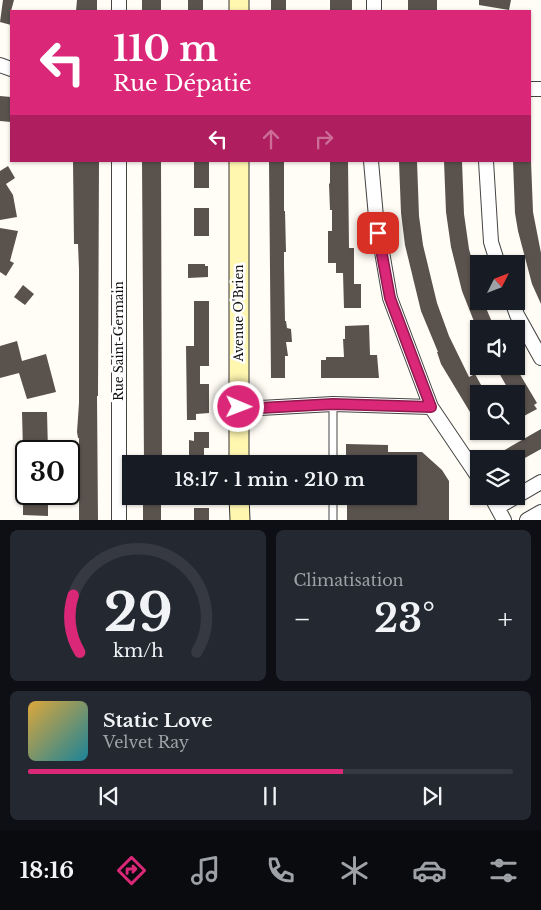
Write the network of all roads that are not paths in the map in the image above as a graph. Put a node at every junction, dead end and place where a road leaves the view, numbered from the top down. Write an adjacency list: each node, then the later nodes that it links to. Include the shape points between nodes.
1 (119, 162): 20 (street, Rue Saint-Germain)
2 (239, 162): 9 (street, Avenue O'Brien)
3 (371, 162): 10 (street, via 376,217 390,298)
4 (486, 162): 5 (street, via 491,242)
5 (495, 255)
6 (515, 310): 7 (street)
7 (541, 358)
8 (333, 404): 9 (street); 10 (street); 12 (lane)
9 (239, 407): 11 (street, Avenue O'Brien)
10 (431, 407): 13 (street)
11 (240, 455)
12 (333, 455)
13 (470, 465)
14 (541, 482): 15 (street)
15 (525, 489)
16 (240, 505): 21 (street)
17 (333, 505): 22 (lane)
18 (496, 505): 23 (street)
19 (541, 512): 24 (street)
20 (119, 520)
21 (240, 520)
22 (333, 520)
23 (504, 520)
24 (527, 520)

